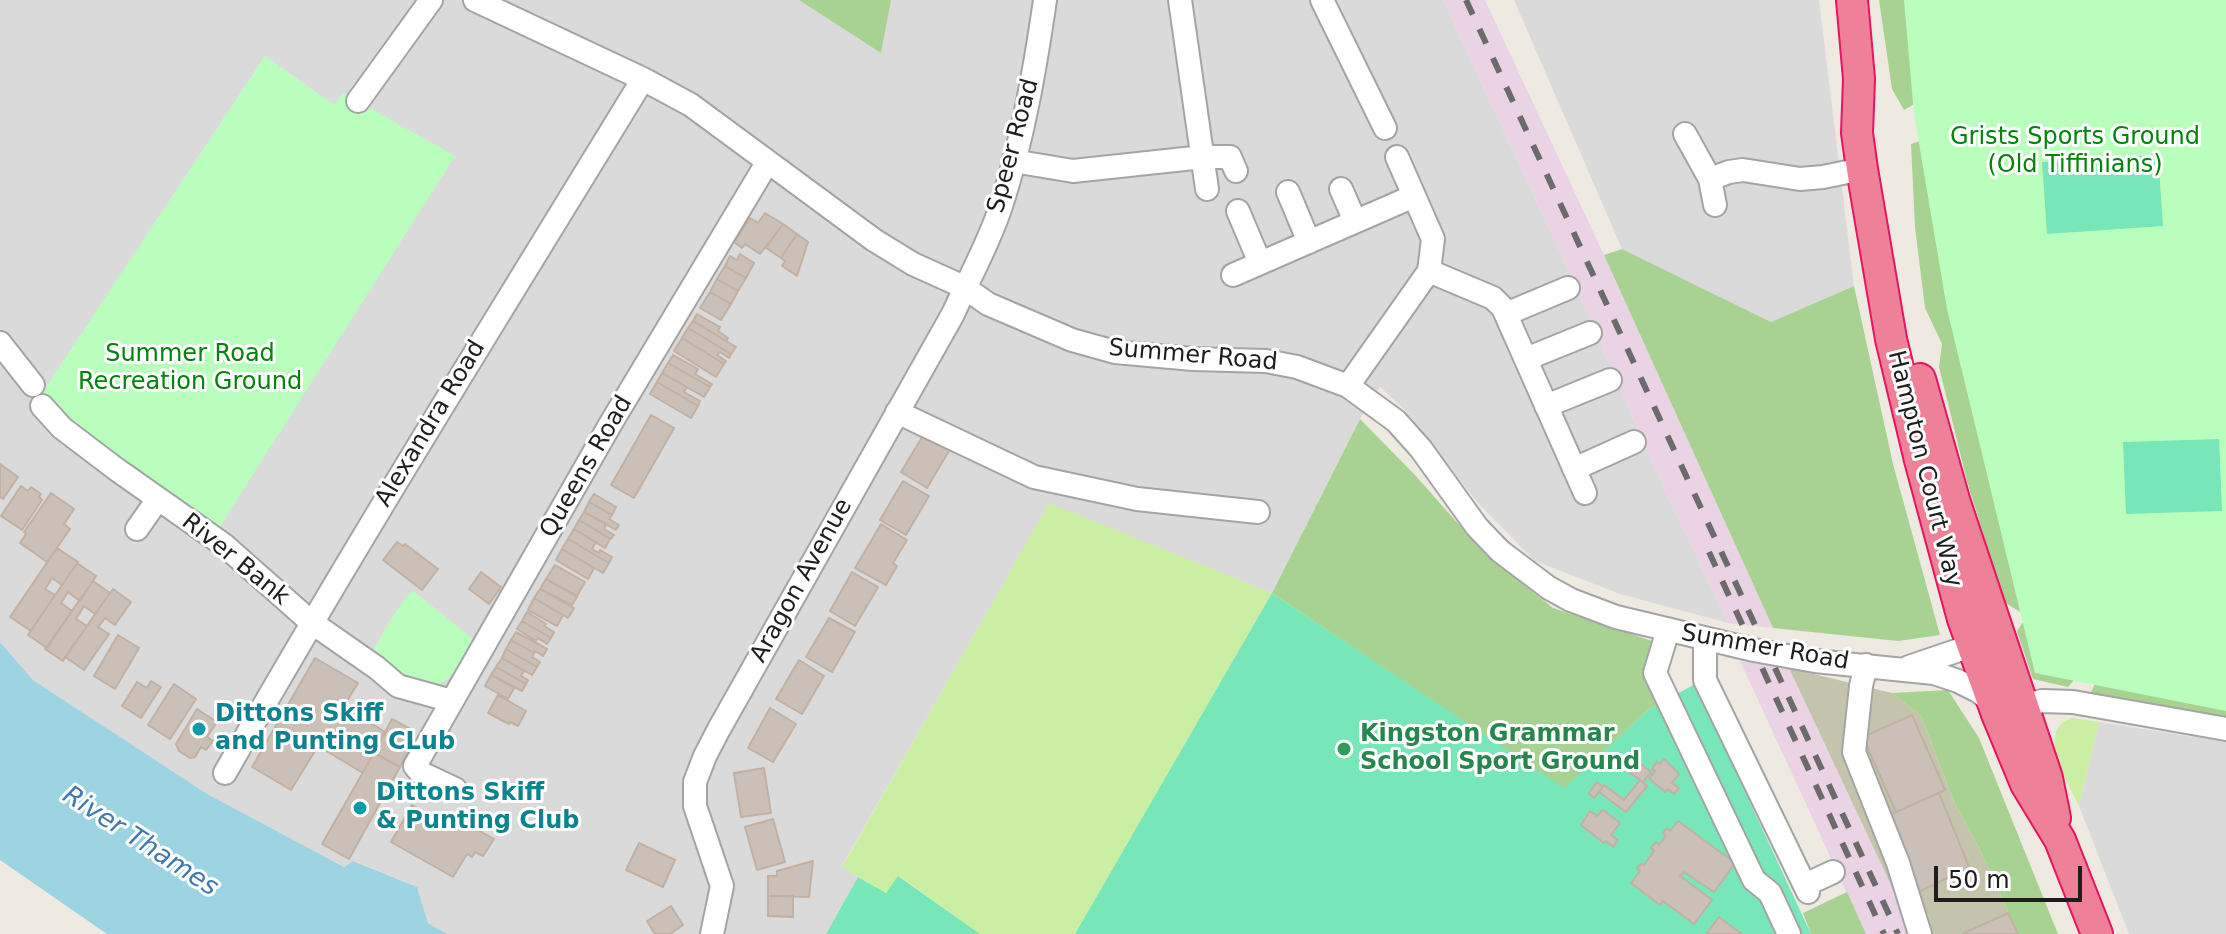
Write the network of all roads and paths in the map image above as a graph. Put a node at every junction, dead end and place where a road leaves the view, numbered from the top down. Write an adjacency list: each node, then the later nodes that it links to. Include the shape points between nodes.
1 (431, 0): 9 (street)
2 (475, 0): 7 (street, Summer Road)
3 (1045, 0): 14 (street, Speer Road)
4 (1180, 0): 12 (street)
5 (1322, 0): 10 (street)
6 (1852, 0): 8 (highway, Hampton Court Way)
7 (643, 79): 15 (street, Summer Road, via 691,105); 48 (street, Alexandra Road)
8 (1859, 79): 16 (highway, Hampton Court Way); 55 (highway, Hampton Court Way, via 1921,382)
9 (358, 101)
10 (1385, 128)
11 (1685, 134): 18 (street)
12 (1203, 157): 14 (street, via 1073,171); 17 (street, via 1230,157); 19 (street)
13 (1397, 157): 22 (street)
14 (1013, 161): 30 (street, Speer Road, via 1000,208)
15 (767, 163): 30 (street, Summer Road, via 874,240); 54 (street, Queens Road)
16 (1862, 169): 18 (street, via 1800,179 1743,170); 50 (highway, Hampton Court Way, via 1895,354)
17 (1236, 171)
18 (1710, 179): 23 (street)
19 (1207, 189)
20 (1341, 189): 25 (street)
21 (1288, 192): 26 (street)
22 (1414, 196): 25 (street); 28 (street, via 1433,239)
23 (1715, 205)
24 (1238, 211): 27 (street)
25 (1355, 221): 26 (street)
26 (1309, 242): 27 (street)
27 (1260, 263): 29 (street)
28 (1429, 271): 32 (street, via 1493,298); 38 (street)
29 (1233, 275)
30 (964, 287): 38 (street, Summer Road, via 988,304 1115,352 1266,361); 41 (street, Aragon Avenue)
31 (1568, 288): 32 (street)
32 (1506, 314): 35 (street)
33 (1590, 333): 35 (street)
34 (0, 343): 37 (street)
35 (1526, 359): 40 (street)
36 (1610, 380): 40 (street)
37 (33, 385)
38 (1348, 386): 49 (street, Summer Road, via 1396,421 1477,527 1521,569 1571,600)
39 (42, 406): 45 (street, River Bank, via 62,428)
40 (1546, 406): 43 (street)
41 (897, 412): 46 (street, via 1034,477 1137,499); 60 (street, Aragon Avenue, via 719,729 695,782 695,806 722,886)
42 (1634, 442): 43 (street)
43 (1574, 469): 44 (street)
44 (1585, 493)
45 (158, 499): 47 (street, River Bank); 48 (street, River Bank, via 224,545)
46 (1258, 512)
47 (137, 529)
48 (311, 622): 54 (street, River Bank, via 398,686); 57 (street, Alexandra Road)
49 (1668, 630): 51 (street, Summer Road); 61 (street, via 1655,673 1754,880 1770,893)
50 (1968, 636): 53 (street, Summer Road, via 1965,648); 55 (highway, Hampton Court Way)
51 (1705, 640): 52 (street, Summer Road); 59 (street, via 1705,680 1807,889)
52 (1866, 665): 53 (street, Summer Road); 62 (street, via 1854,752)
53 (1904, 669): 55 (street, Summer Road, via 1958,681)
54 (452, 701): 58 (street, Queens Road, via 415,766)
55 (2004, 708): 56 (street, via 2073,702); 63 (highway, Hampton Court Way, via 2047,778 2060,840)
56 (2226, 729)
57 (225, 773)
58 (455, 789)
59 (1833, 872)
60 (712, 934)
61 (1789, 934)
62 (1920, 934)
63 (2097, 934)

